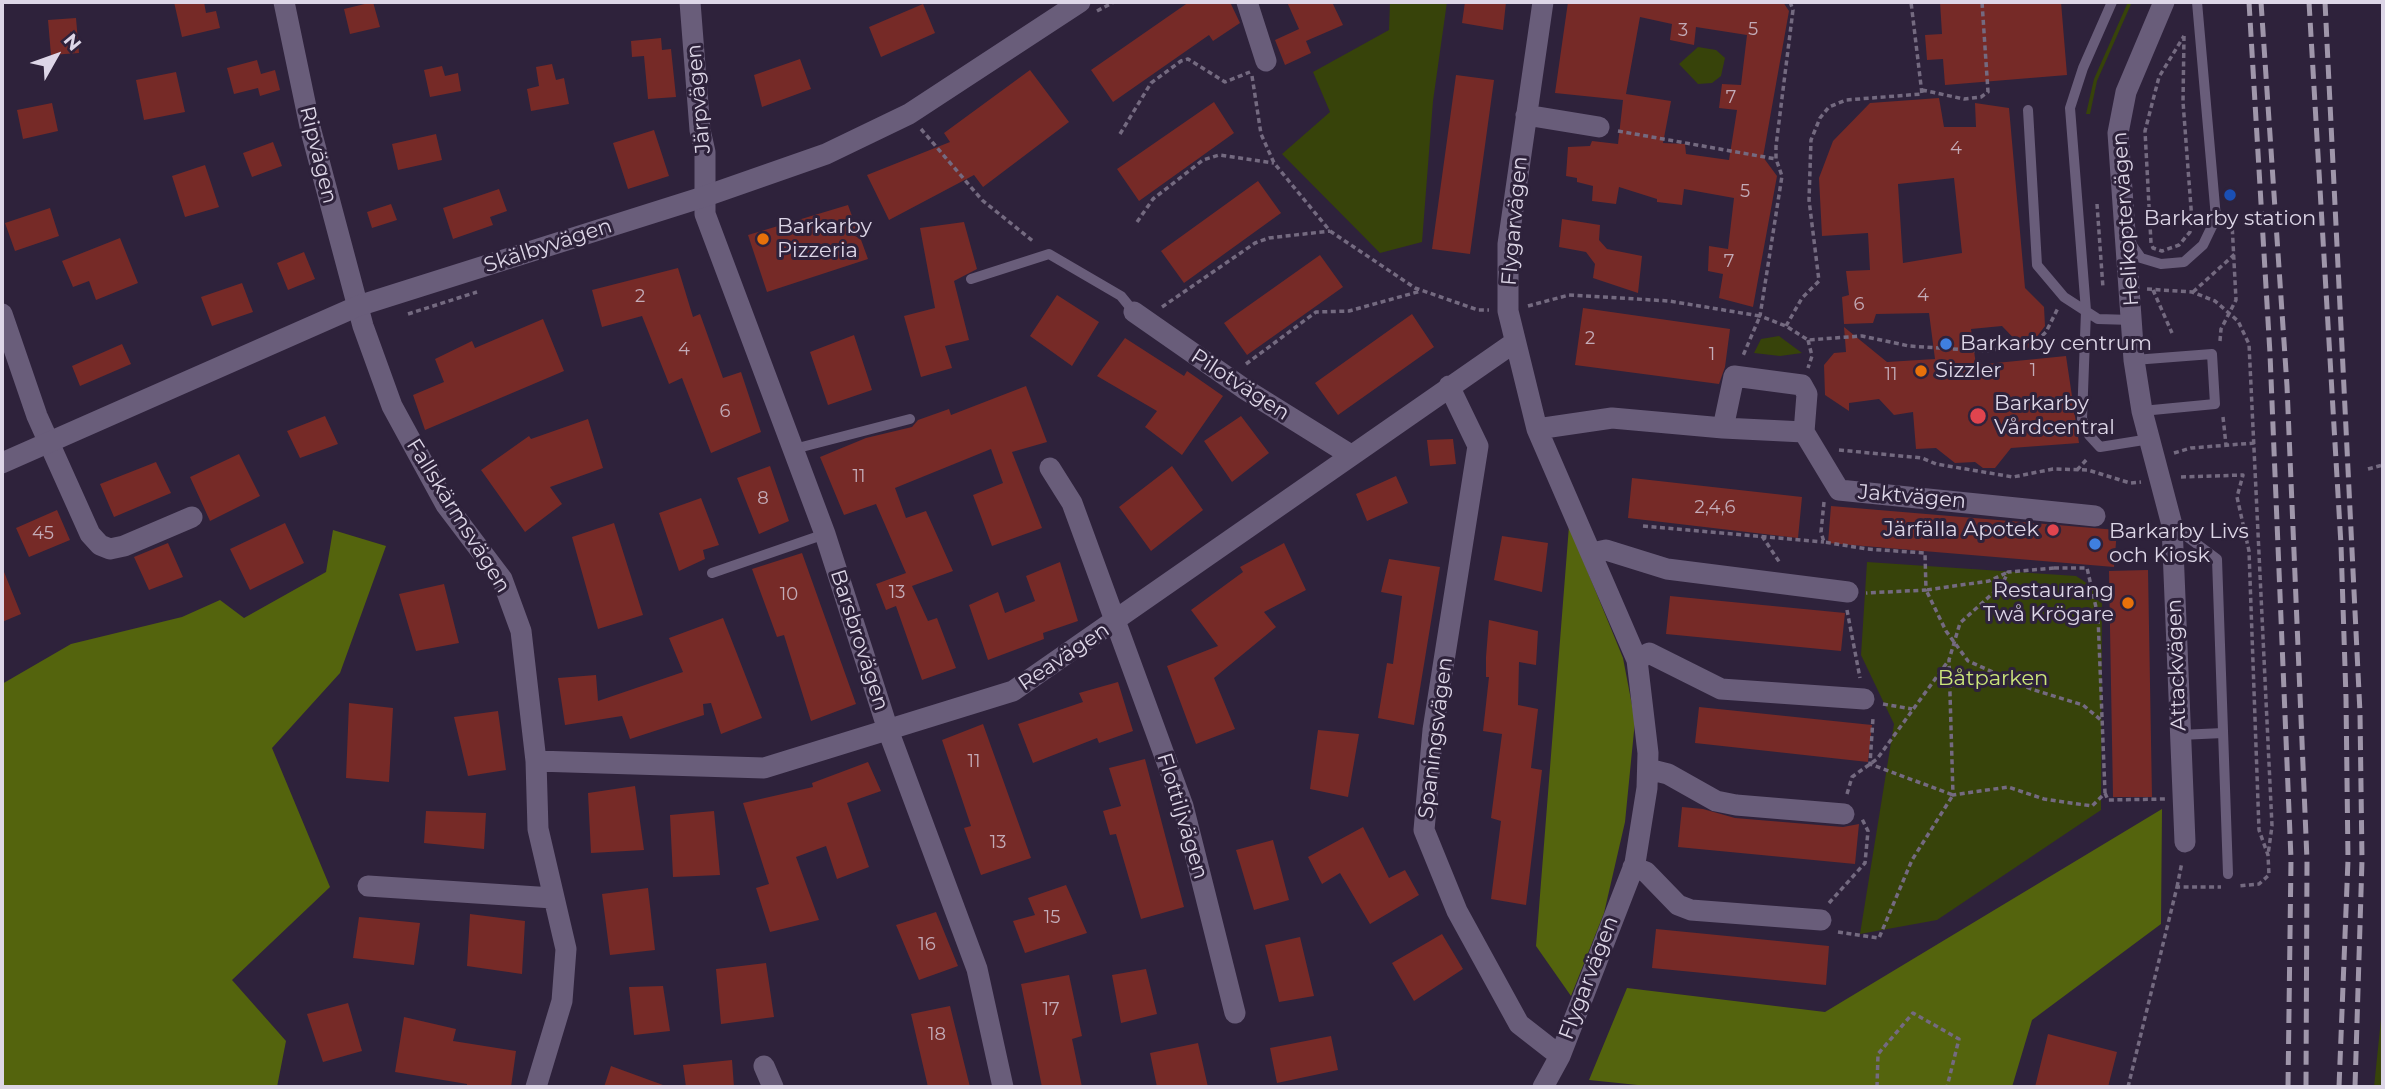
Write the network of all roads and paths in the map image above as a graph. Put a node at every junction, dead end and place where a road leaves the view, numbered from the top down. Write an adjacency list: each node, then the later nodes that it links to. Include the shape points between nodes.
1 (284, 2): 39 (street, Ripvägen, via 311,131)
2 (690, 2): 24 (street, Järpvägen, via 705,152)
3 (1080, 2): 18 (street, Skälbyvägen)
4 (1247, 2): 15 (street)
5 (1543, 2): 19 (street, Flygarvägen)
6 (1911, 2): 16 (path)
7 (1982, 2): 16 (path, via 1988,92 1964,99)
8 (2112, 2): 41 (lane, via 2070,108)
9 (2164, 2): 29 (street, Helikoptervägen, via 2120,111)
10 (2197, 2): 29 (lane, via 2217,218 2203,245 2184,262 2161,264 2141,258)
11 (1792, 3): 22 (path)
12 (2178, 33): 13 (path)
13 (2185, 36): 13 (path, via 2159,77 2145,131 2151,243 2162,251 2185,240 2192,221 2183,102); 14 (path)
14 (2193, 39)
15 (1259, 66): 21 (path, via 1225,82 1188,59 1181,61 1152,83); 23 (path, via 1251,88 1261,134)
16 (1922, 90): 48 (path, via 1914,96 1846,100 1829,107 1820,118 1811,140 1809,200 1819,281)
17 (2028, 110): 41 (lane, via 2037,265 2064,297)
18 (909, 114): 24 (street, Skälbyvägen, via 826,154); 31 (path, via 982,200)
19 (1527, 115): 20 (street); 40 (street, Flygarvägen, via 1508,244)
20 (1599, 127): 22 (path)
21 (1119, 134)
22 (1776, 159): 46 (path, via 1782,176)
23 (1274, 163): 27 (path, via 1219,155 1203,160 1153,199); 28 (path)
24 (703, 197): 39 (street, Skälbyvägen); 68 (street, Barsbrovägen, via 705,214)
25 (2096, 204): 34 (path)
26 (2231, 213): 30 (path)
27 (1137, 222)
28 (1330, 231): 37 (path); 45 (path, via 1255,243)
29 (2123, 233): 33 (street, Helikoptervägen)
30 (2236, 253): 38 (path); 42 (path, via 2236,300)
31 (1049, 254): 32 (lane); 45 (lane, via 1121,296)
32 (971, 279)
33 (2129, 285): 34 (path); 36 (path); 47 (street, Helikoptervägen)
34 (2103, 288): 35 (path)
35 (2093, 289)
36 (2153, 290): 38 (path); 49 (path)
37 (1423, 291): 40 (path, via 1478,310); 55 (path, via 1349,311 1316,312 1244,365)
38 (2192, 292): 42 (path)
39 (358, 306): 65 (street, Skälbyvägen); 98 (street, Fallskärmsvägen, via 392,406 446,505 502,579 521,632)
40 (1508, 311): 46 (path, via 1569,295 1669,301); 51 (street, Flygarvägen)
41 (2086, 311): 47 (lane, via 2098,318); 64 (lane, via 2082,419 2089,435 2100,447)
42 (2230, 313): 52 (path); 66 (path, via 2245,330 2249,344)
43 (2, 314): 65 (street)
44 (2055, 315): 50 (path, via 2033,345 1984,351 1909,346 1862,336)
45 (1139, 316): 55 (street, Pilotvägen)
46 (1760, 316): 48 (path); 54 (path)
47 (2132, 320): 53 (street, Attackvägen)
48 (1786, 326): 50 (path)
49 (2172, 332)
50 (1808, 340): 56 (path, via 1812,356)
51 (1514, 342): 57 (street, Reavägen); 62 (street, Flygarvägen)
52 (2212, 354): 53 (lane); 58 (lane)
53 (2134, 360): 59 (street, Attackvägen)
54 (1734, 376): 56 (street); 61 (street)
55 (1232, 381): 69 (street, Pilotvägen)
56 (1802, 385): 63 (street, via 1807,394)
57 (1449, 387): 69 (street, Reavägen); 114 (street, Spaningsvägen, via 1478,446 1433,730 1424,830 1457,911 1519,1024)
58 (2215, 404): 59 (lane); 67 (path, via 2222,413)
59 (2142, 411): 64 (street, Attackvägen)
60 (910, 419): 68 (lane)
61 (1723, 428): 62 (street, via 1612,418); 63 (street)
62 (1537, 429): 83 (street, Flygarvägen)
63 (1804, 432): 75 (path, via 1829,449 1922,458 2013,477 2088,470 2130,483); 76 (street, Jaktvägen)
64 (2150, 439): 75 (street, Attackvägen)
65 (48, 441): 70 (street, Skälbyvägen); 78 (street, via 90,534 100,545 110,549 124,546)
66 (2255, 443): 67 (path); 106 (path, via 2272,826)
67 (2226, 445): 75 (path, via 2171,453)
68 (794, 449): 81 (street, Barsbrovägen)
69 (1349, 454): 88 (street, Reavägen)
70 (2, 463)
71 (2383, 465): 73 (path)
72 (1050, 468): 88 (street, Flottiljvägen, via 1072,503)
73 (2368, 469)
74 (2243, 475): 75 (path)
75 (2168, 478): 80 (street, Attackvägen)
76 (1839, 491): 77 (street, Jaktvägen); 82 (path, via 1825,495)
77 (2095, 516)
78 (192, 517)
79 (1643, 526): 82 (path)
80 (2172, 526): 96 (lane, via 2217,559); 97 (street, Attackvägen)
81 (825, 534): 85 (lane); 95 (street, Barsbrovägen)
82 (1824, 542): 86 (path, via 1925,553)
83 (1591, 553): 87 (street, via 1606,550 1667,569); 90 (street, Flygarvägen)
84 (2008, 572): 86 (path, via 1989,581); 89 (path, via 2002,584 1960,623); 94 (path, via 2087,568 2098,616)
85 (712, 573)
86 (1926, 590): 87 (path); 89 (path)
87 (1848, 592): 92 (path, via 1847,617)
88 (1116, 622): 95 (street, Reavägen, via 1013,691); 113 (street, Flottiljvägen, via 1183,806)
89 (1955, 640): 91 (path); 94 (path, via 1968,661 2031,689 2083,705)
90 (1637, 660): 92 (street, via 1649,653 1721,688); 100 (street, Flygarvägen)
91 (1949, 660): 93 (path); 102 (path)
92 (1864, 699): 93 (path); 99 (path, via 1874,721)
93 (1912, 709): 99 (path)
94 (2102, 721): 101 (path)
95 (888, 730): 98 (street, Reavägen, via 764,768); 118 (street, Barsbrovägen, via 977,969)
96 (2223, 733): 97 (lane); 108 (lane)
97 (2180, 735): 103 (street, Attackvägen)
98 (536, 761): 111 (street, Fallskärmsvägen, via 537,829)
99 (1870, 765): 102 (path); 104 (path, via 1852,777)
100 (1648, 769): 104 (street, via 1736,806); 107 (street, Flygarvägen)
101 (2105, 793): 102 (path, via 2092,806 2044,799 2008,787); 103 (path, via 2108,800)
102 (1953, 795): 112 (path, via 1912,860 1879,938 1836,932)
103 (2183, 799): 105 (street, Attackvägen)
104 (1844, 814): 112 (path, via 1867,824 1865,863 1831,898)
105 (2185, 842): 110 (path)
106 (2268, 855)
107 (1633, 867): 112 (street, via 1646,872 1678,905 1691,911); 114 (street, Flygarvägen)
108 (2228, 874)
109 (369, 886): 111 (street)
110 (2177, 887)
111 (553, 898): 116 (street, Fallskärmsvägen, via 566,949 562,1001)
112 (1821, 920)
113 (1235, 1013)
114 (1560, 1056): 119 (street, Flygarvägen)
115 (764, 1066): 117 (street)
116 (536, 1087)
117 (774, 1087)
118 (1003, 1087)
119 (1543, 1087)
120 (1877, 1087): 121 (path, via 1878,1054 1913,1013 1959,1039)
121 (1947, 1087)

